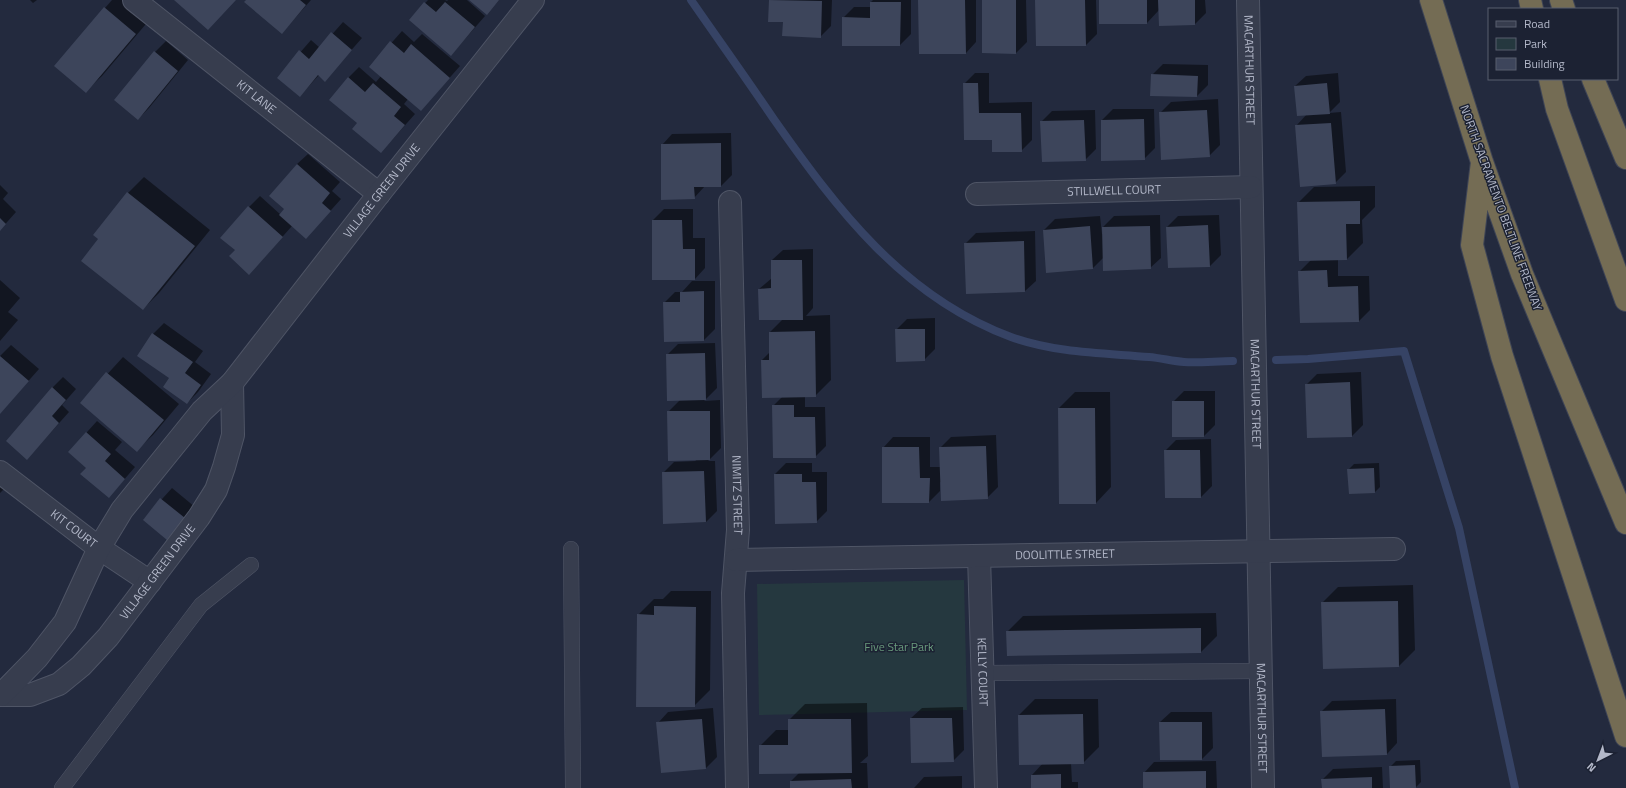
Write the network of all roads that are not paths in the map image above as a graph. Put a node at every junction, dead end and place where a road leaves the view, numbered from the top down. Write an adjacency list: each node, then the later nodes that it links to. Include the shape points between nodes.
1 (134, 0): 10 (street, KIT LANE)
2 (533, 0): 10 (street, VILLAGE GREEN DRIVE)
3 (1248, 0): 9 (street, MACARTHUR STREET)
4 (1431, 0): 8 (highway, NORTH SACRAMENTO BELTLINE FREEWAY)
5 (1550, 80): 13 (highway, via 1557,109)
6 (1593, 80): 7 (highway)
7 (1626, 158)
8 (1482, 162): 16 (highway, NORTH SACRAMENTO BELTLINE FREEWAY, via 1522,274); 28 (highway, via 1472,245 1502,356)
9 (1251, 187): 11 (street, STILLWELL COURT); 20 (street, MACARTHUR STREET)
10 (379, 194): 14 (street, VILLAGE GREEN DRIVE)
11 (978, 194)
12 (730, 202): 22 (street, NIMITZ STREET, via 738,530)
13 (1626, 300)
14 (232, 383): 17 (street, VILLAGE GREEN DRIVE, via 202,411 127,503); 24 (street, VILLAGE GREEN DRIVE, via 233,435 216,490)
15 (0, 472): 17 (street, KIT COURT)
16 (1626, 523)
17 (99, 548): 24 (street, KIT COURT); 27 (street, VILLAGE GREEN DRIVE, via 65,622 38,658)
18 (571, 549): 30 (lane)
19 (1394, 549): 20 (street, DOOLITTLE STREET)
20 (1258, 552): 21 (street, DOOLITTLE STREET); 25 (street, MACARTHUR STREET)
21 (979, 556): 22 (street, DOOLITTLE STREET); 26 (street, KELLY COURT)
22 (736, 560): 31 (street, NIMITZ STREET, via 733,593)
23 (251, 565): 29 (lane, via 201,605)
24 (150, 582): 27 (street, VILLAGE GREEN DRIVE, via 108,638 59,684 30,695)
25 (1261, 671): 26 (lane); 33 (street, MACARTHUR STREET)
26 (983, 673): 32 (street, KELLY COURT)
27 (0, 695)
28 (1626, 736)
29 (62, 788)
30 (573, 788)
31 (738, 788)
32 (986, 788)
33 (1263, 788)

